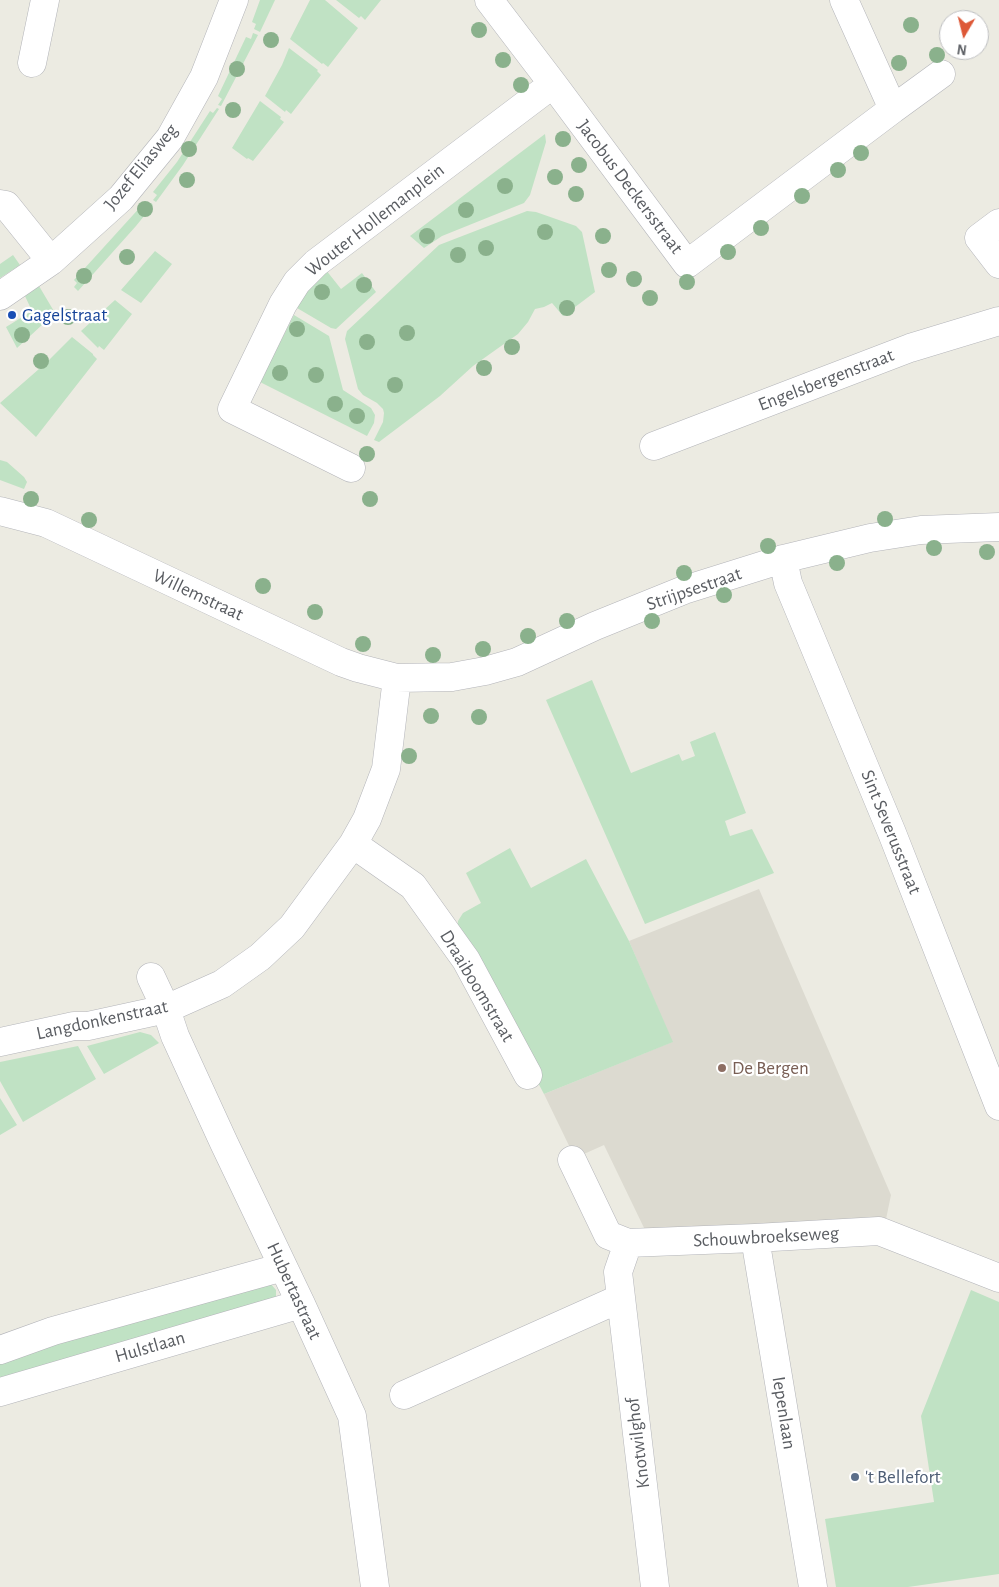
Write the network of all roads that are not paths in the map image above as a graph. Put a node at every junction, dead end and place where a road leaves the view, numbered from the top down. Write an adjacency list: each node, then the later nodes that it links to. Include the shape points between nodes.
1 (45, 0): 5 (street)
2 (234, 0): 11 (street, Jozef Eliasweg, via 204,77 170,138 121,198)
3 (488, 0): 7 (street, Jacobus Deckersstraat)
4 (844, 0): 8 (street)
5 (32, 62)
6 (941, 74): 8 (street, Jacobus Deckersstraat)
7 (553, 84): 8 (street, Jacobus Deckersstraat, via 687,264); 16 (street, Wouter Hollemanplein, via 316,263 284,304 232,409)
8 (893, 109)
9 (0, 204): 11 (street, via 6,205)
10 (999, 223): 12 (street, via 979,238)
11 (51, 261): 13 (street, Jozef Eliasweg)
12 (999, 264)
13 (0, 296)
14 (999, 321): 15 (street, Engelsbergenstraat, via 910,348)
15 (654, 446)
16 (351, 468)
17 (0, 511): 20 (street, Willemstraat, via 46,523 341,662)
18 (999, 527): 19 (street, Strijpsestraat, via 870,538)
19 (783, 559): 20 (street, Strijpsestraat, via 684,590 517,662 452,676); 26 (street, Sint Severusstraat, via 788,583 892,833)
20 (397, 678): 21 (street, Langdonkenstraat, via 386,769 367,819)
21 (353, 844): 23 (street, Langdonkenstraat, via 292,927 260,957 222,984); 25 (street, Draaiboomstraat, via 413,886 466,960)
22 (151, 977): 23 (street, Hubertastraat)
23 (166, 1009): 24 (street, Langdonkenstraat); 30 (street, Hubertastraat, via 175,1036)
24 (0, 1042)
25 (528, 1075)
26 (999, 1106)
27 (572, 1160): 29 (street, via 608,1235)
28 (755, 1238): 29 (street, Schouwbroekseweg); 31 (street, Schouwbroekseweg, via 880,1231); 39 (street, Iepenlaan)
29 (628, 1244): 32 (street, Knotwilghof, via 618,1272)
30 (283, 1267): 33 (street, Hubertastraat); 34 (street, via 53,1331)
31 (999, 1278)
32 (620, 1298): 36 (street); 38 (street, Knotwilghof)
33 (301, 1304): 35 (street, Hulstlaan); 37 (street, Hubertastraat, via 352,1416)
34 (0, 1350)
35 (0, 1392)
36 (404, 1395)
37 (375, 1587)
38 (655, 1587)
39 (813, 1587)

